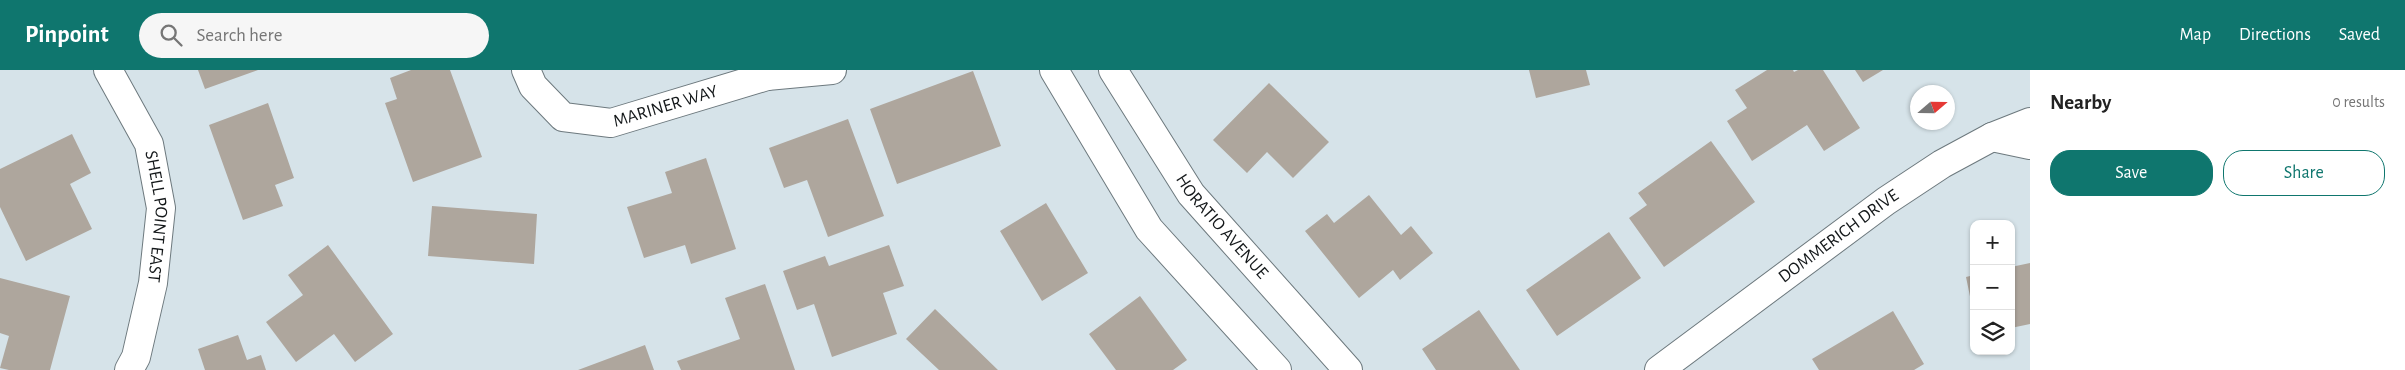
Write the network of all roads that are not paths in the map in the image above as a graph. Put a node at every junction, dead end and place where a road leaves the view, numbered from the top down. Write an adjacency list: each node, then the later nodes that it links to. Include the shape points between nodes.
1 (108, 70): 10 (street, SHELL POINT EAST, via 149,144 160,208 153,283 136,357)
2 (526, 70): 6 (street, MARINER WAY, via 533,86 563,117 611,123)
3 (832, 70): 6 (street, MARINER WAY)
4 (1054, 70): 11 (street, via 1149,228)
5 (1112, 70): 12 (street, HORATIO AVENUE, via 1191,194)
6 (772, 73)
7 (2030, 122): 8 (street, DOMMERICH DRIVE)
8 (1992, 137): 9 (street); 13 (street, DOMMERICH DRIVE, via 1942,164 1886,201)
9 (2030, 145)
10 (129, 370)
11 (1277, 370)
12 (1348, 370)
13 (1659, 370)

